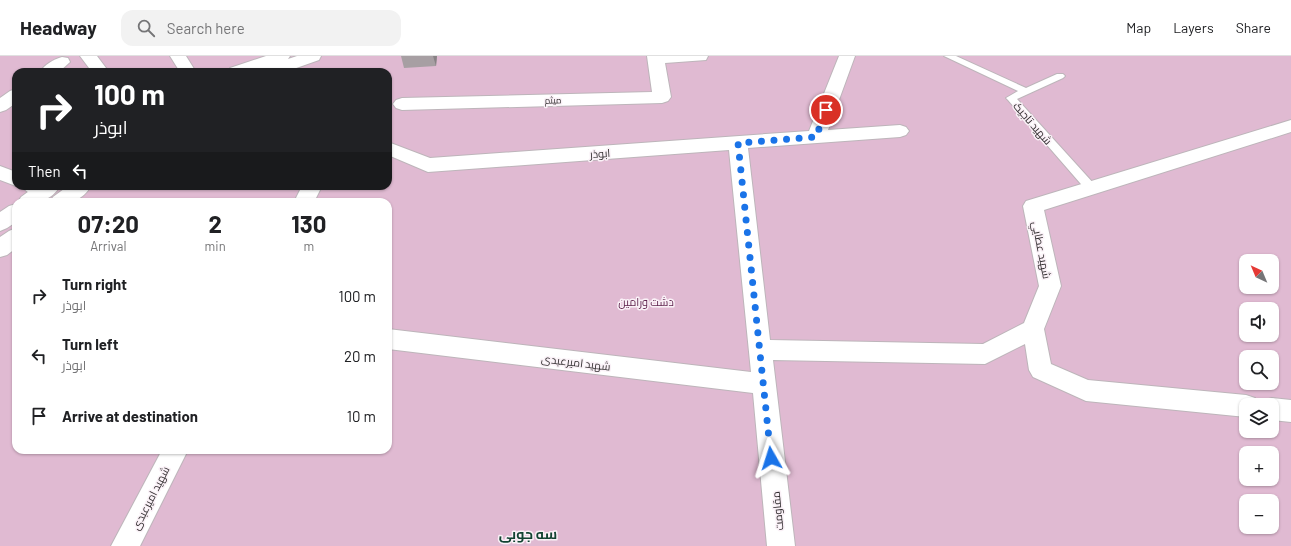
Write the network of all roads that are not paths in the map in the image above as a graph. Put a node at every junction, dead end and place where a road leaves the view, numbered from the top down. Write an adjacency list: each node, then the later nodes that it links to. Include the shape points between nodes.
1 (88, 56): 11 (street)
2 (178, 56): 12 (street)
3 (282, 56): 13 (street)
4 (313, 56): 14 (street)
5 (700, 56): 8 (street)
6 (847, 56): 22 (street)
7 (949, 56): 16 (lane)
8 (655, 58): 18 (street, میثم, via 662,97)
9 (62, 62): 10 (street)
10 (54, 68)
11 (98, 68)
12 (186, 68)
13 (248, 68)
14 (279, 68)
15 (1060, 76): 16 (lane, شهید تاجیک)
16 (1025, 91): 27 (lane, شهید تاجیک, via 1011,98)
17 (12, 98): 19 (street)
18 (402, 104)
19 (0, 106)
20 (1291, 126): 27 (street, شهيد عطايي)
21 (900, 131): 22 (street, ابوذر)
22 (816, 137): 23 (street, ابوذر)
23 (738, 143): 24 (street, ابوذر, via 428,165); 36 (street, مقاومت)
24 (392, 150)
25 (0, 173): 26 (street)
26 (12, 178)
27 (1091, 188): 34 (street, شهيد عطايي, via 1033,206 1050,286)
28 (76, 190): 29 (street)
29 (65, 198)
30 (12, 214): 31 (street)
31 (0, 223)
32 (12, 239): 33 (street)
33 (0, 249)
34 (1033, 329): 36 (street, via 986,354); 38 (street, via 1041,370 1086,390)
35 (392, 339): 37 (street, شهید امیرعبدی)
36 (760, 350): 37 (street, مقاومت)
37 (764, 384): 43 (street, مقاومت)
38 (1239, 405)
39 (1279, 410): 40 (street)
40 (1291, 411)
41 (173, 454): 42 (street, شهید امیرعبدی)
42 (125, 546)
43 (781, 546)

